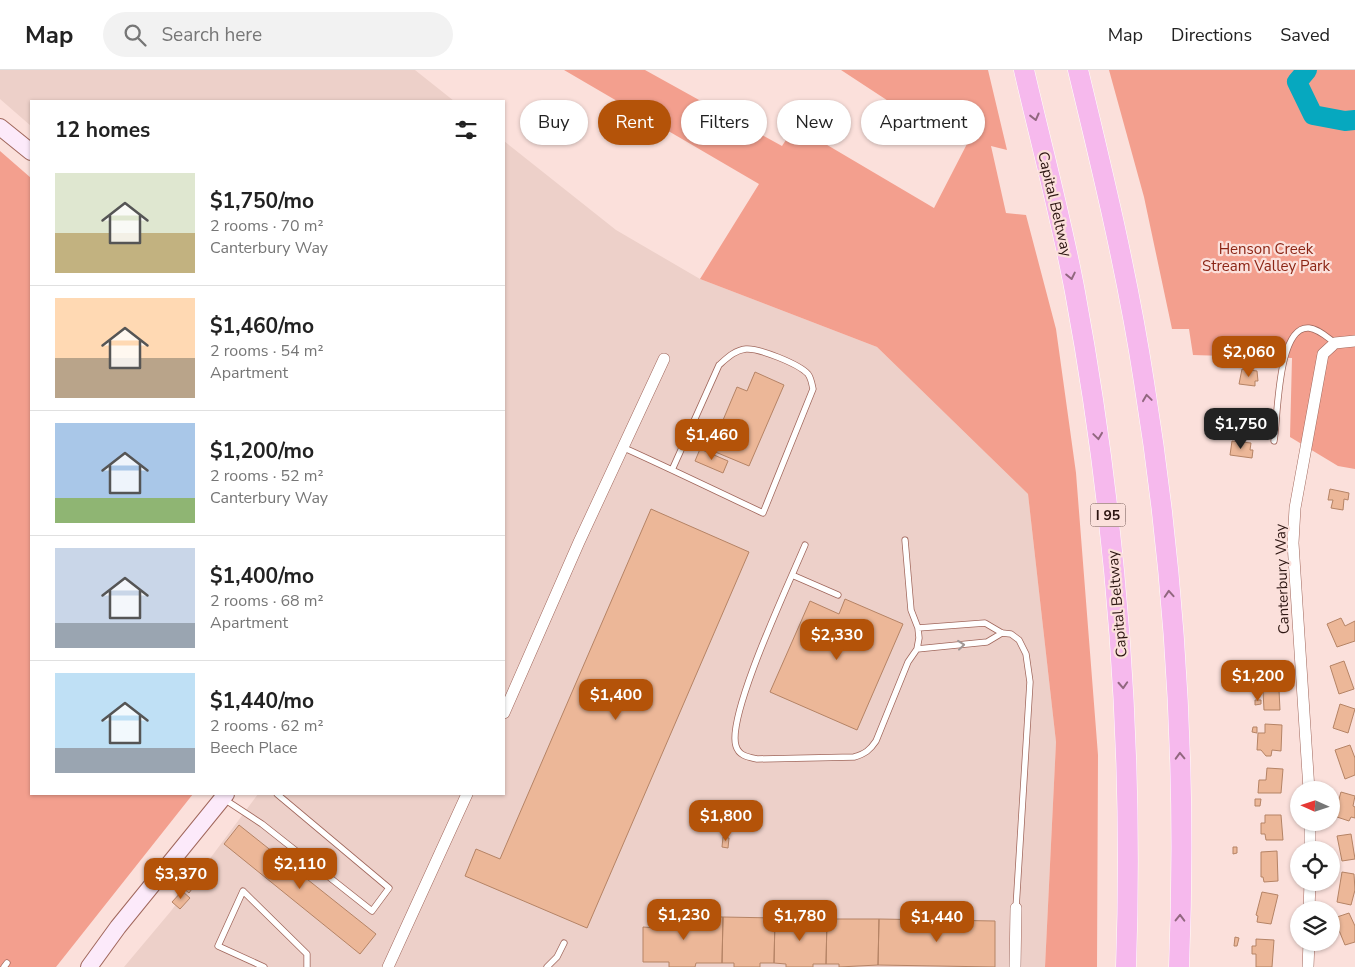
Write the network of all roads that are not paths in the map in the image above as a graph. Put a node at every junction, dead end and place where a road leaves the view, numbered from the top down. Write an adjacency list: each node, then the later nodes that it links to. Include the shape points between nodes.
1 (1024, 70): 32 (highway, Capital Beltway / I 95, one-way to 32, via 1074,290 1105,481 1116,589 1127,761)
2 (1078, 70): 33 (highway, one-way to 2, via 1180,758 1158,478 1128,288)
3 (0, 127): 4 (street)
4 (30, 151)
5 (1355, 341): 6 (street)
6 (1335, 343): 8 (lane, via 1308,327 1297,331 1291,339 1283,357); 19 (street, Canterbury Way, via 1323,354 1318,369 1295,508 1293,543)
7 (664, 359): 9 (street)
8 (1274, 441)
9 (622, 447): 10 (lane); 18 (street)
10 (672, 470): 10 (lane, via 763,513 813,389 809,376 800,368 756,349 731,354 719,365)
11 (905, 540): 15 (lane, via 911,610)
12 (805, 545): 13 (lane)
13 (792, 575): 14 (lane); 17 (lane, via 760,647 735,727 735,745 739,753 757,759 854,757 864,754 876,741 908,662)
14 (838, 595)
15 (918, 628): 16 (lane, via 985,623); 17 (lane)
16 (1002, 633): 17 (lane, one-way to 16, via 987,642); 23 (lane, via 1011,634 1019,640 1026,654 1030,682)
17 (917, 649)
18 (505, 711)
19 (1308, 781)
20 (279, 795): 22 (lane, via 389,888 372,911)
21 (467, 795): 29 (street)
22 (224, 796): 26 (street)
23 (1016, 908): 31 (street)
24 (564, 943): 30 (lane)
25 (1309, 951): 34 (street)
26 (89, 967)
27 (264, 967): 28 (lane, via 218,946 243,891 307,954)
28 (307, 967)
29 (388, 967)
30 (548, 967)
31 (1015, 967)
32 (1126, 967)
33 (1179, 967)
34 (1308, 967)

